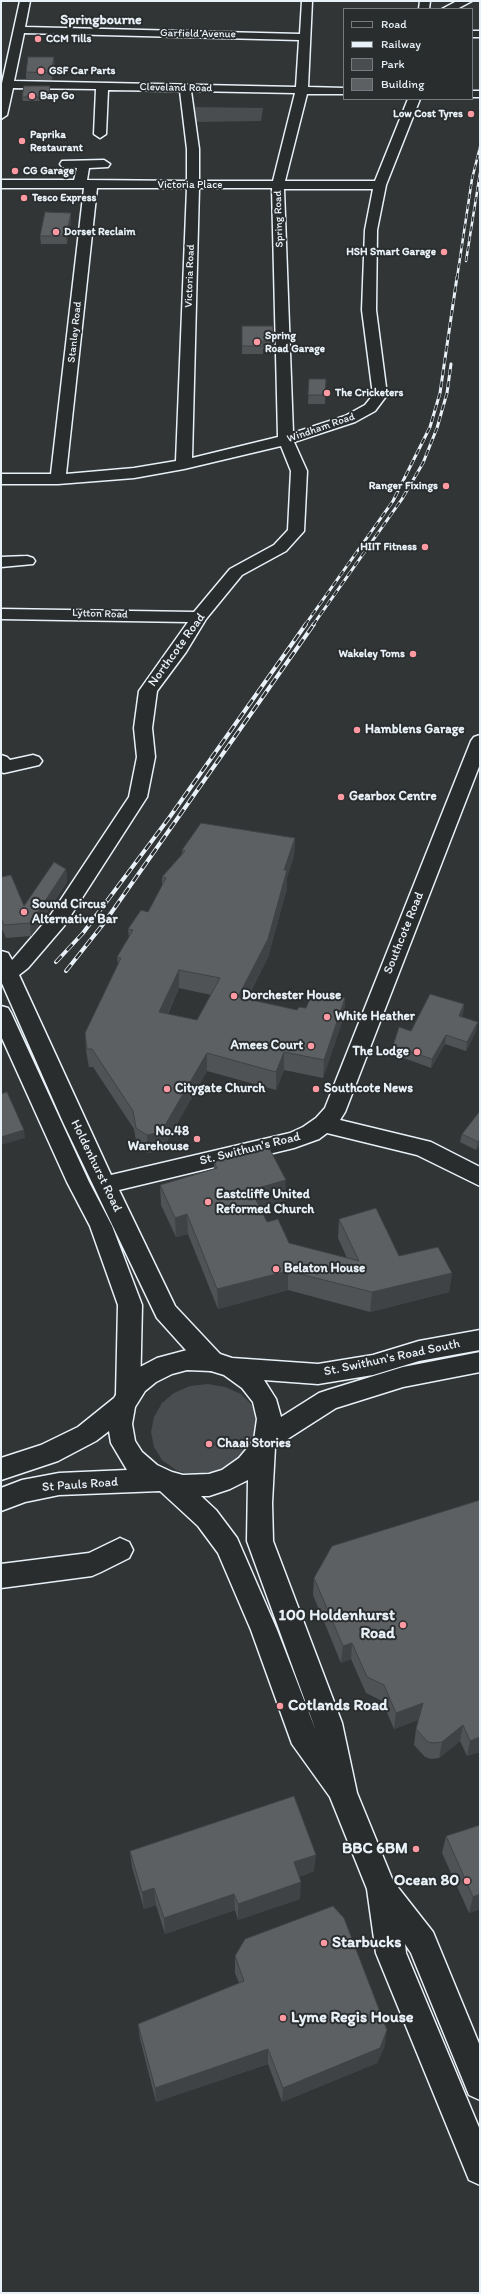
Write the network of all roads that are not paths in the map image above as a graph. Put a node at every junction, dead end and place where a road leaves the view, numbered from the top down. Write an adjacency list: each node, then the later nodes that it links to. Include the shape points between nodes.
1 (25, 1): 5 (street)
2 (307, 1): 6 (street, Spring Road)
3 (467, 1): 4 (street)
4 (450, 8)
5 (19, 30): 6 (street, Garfield Avenue); 8 (street)
6 (305, 37): 12 (street, Spring Road)
7 (1, 42): 8 (street)
8 (17, 42): 9 (street)
9 (8, 84): 10 (street, Cleveland Road); 15 (street)
10 (102, 86): 11 (street, Cleveland Road); 16 (street)
11 (185, 88): 12 (street, Cleveland Road); 22 (street, Victoria Road, via 193,149)
12 (302, 90): 13 (street, Cleveland Road); 23 (street, Spring Road)
13 (343, 91)
14 (414, 100): 24 (street, Windham Road)
15 (1, 115)
16 (100, 134)
17 (66, 164): 18 (street)
18 (84, 164): 19 (street); 21 (street, Stanley Road)
19 (104, 164)
20 (1, 184): 21 (street, Victoria Place)
21 (85, 184): 22 (street, Victoria Place); 28 (street, Stanley Road)
22 (194, 185): 23 (street, Victoria Place); 26 (street, Victoria Road)
23 (278, 185): 24 (street, Victoria Place); 25 (street, Spring Road)
24 (380, 185): 25 (street, Windham Road, via 371,230 369,310 380,395 376,402 361,413)
25 (286, 440): 26 (street, Windham Road); 32 (street, Northcote Road, via 299,471 296,531 280,548 236,572)
26 (184, 464): 28 (street, Windham Road, via 134,473)
27 (1, 479): 28 (street, Windham Road)
28 (58, 479)
29 (27, 561): 30 (street)
30 (1, 562)
31 (1, 614): 32 (street, Lytton Road)
32 (199, 617): 36 (street, Northcote Road, via 177,652 148,690 143,728 146,757 138,797 57,921)
33 (480, 741): 38 (street, Southcote Road, via 334,1112)
34 (1, 761): 35 (street, via 4,767)
35 (33, 761)
36 (11, 969): 40 (street, Holdenhurst Road, via 74,1122)
37 (1, 1013): 44 (street, Holdenhurst Road, via 78,1182 101,1226 130,1305)
38 (324, 1124): 39 (street, via 423,1148); 40 (street, St. Swithun's Road, via 294,1140)
39 (480, 1177)
40 (104, 1184): 43 (street, Holdenhurst Road, via 165,1310)
41 (480, 1340): 43 (street, St. Swithun's Road South, via 419,1352 373,1365 318,1374)
42 (480, 1362): 45 (street, St. Swithun's Road South, via 403,1377 328,1400)
43 (222, 1364): 44 (street, via 187,1360 166,1365 147,1375); 45 (street, via 251,1381 264,1399 269,1419)
44 (125, 1400): 46 (street, via 87,1434 49,1454); 47 (street, via 120,1424 123,1443 133,1460 148,1473)
45 (264, 1445): 47 (street, via 248,1466 230,1478 209,1485 183,1486); 51 (street, via 259,1503 260,1541 328,1723)
46 (1, 1469)
47 (165, 1481): 48 (street, St Pauls Road, via 59,1484 22,1491); 51 (street, via 206,1518 228,1546 264,1630 302,1735)
48 (1, 1500)
49 (120, 1550): 50 (street, via 92,1564)
50 (2, 1570)
51 (343, 1793): 52 (street)
52 (382, 1889): 53 (street, via 422,1943); 54 (street, via 392,1953)
53 (480, 2084)
54 (480, 2169)

